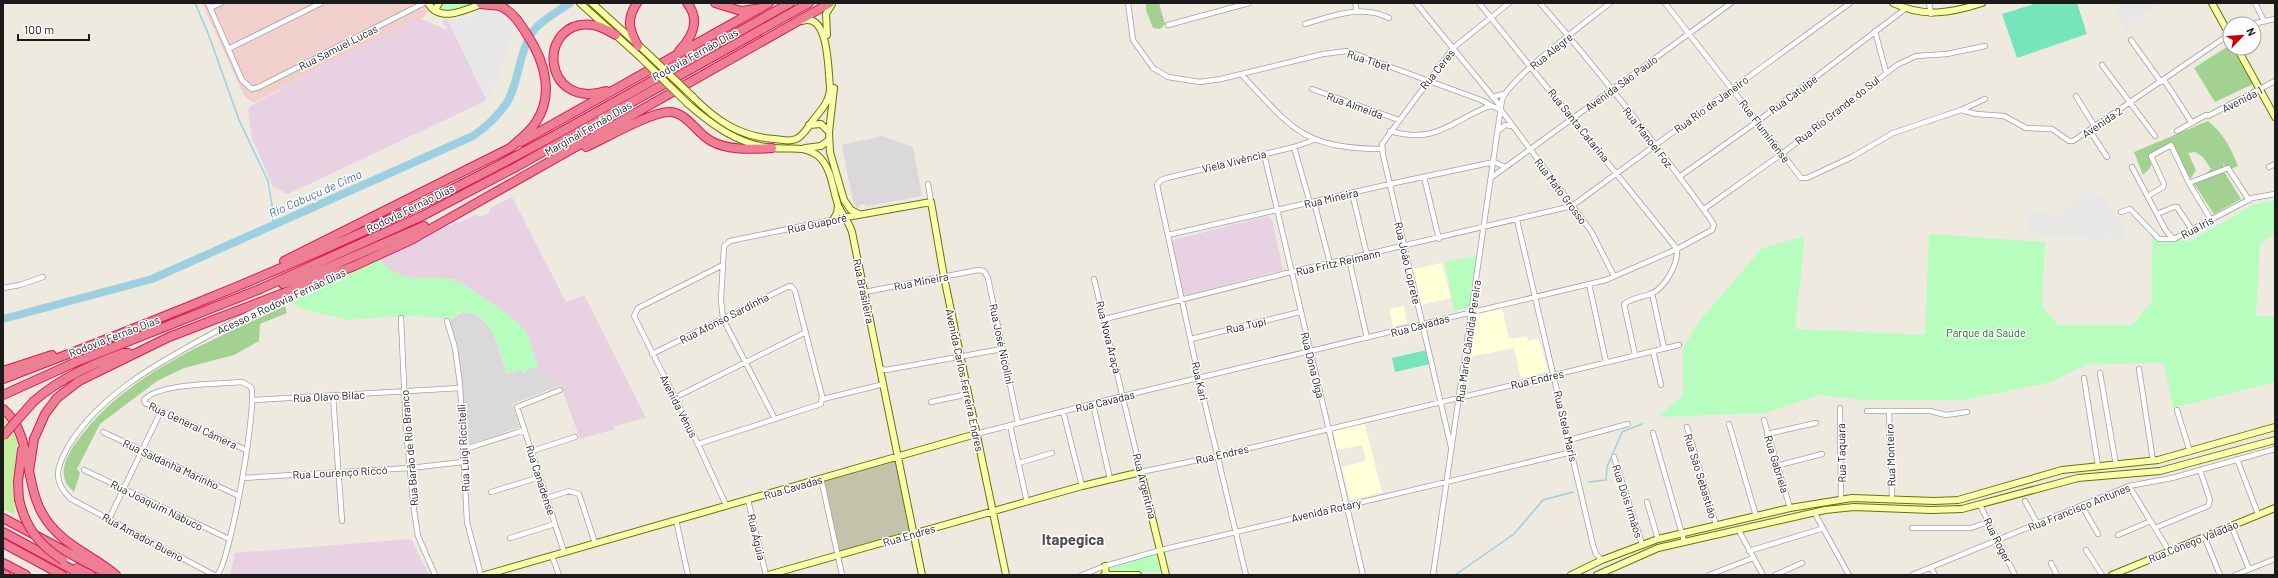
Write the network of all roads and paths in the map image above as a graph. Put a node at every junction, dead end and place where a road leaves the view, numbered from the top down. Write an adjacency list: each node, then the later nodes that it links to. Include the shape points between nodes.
1 (208, 3): 33 (street)
2 (221, 3): 33 (street)
3 (321, 3): 57 (street)
4 (424, 3): 57 (street, Rua Samuel Lucas, via 252,89 242,80)
5 (428, 3): 36 (street)
6 (440, 3): 36 (street)
7 (592, 3): 54 (street)
8 (637, 3): 54 (highway, via 629,22)
9 (686, 3): 59 (highway, via 694,18 694,30 688,42)
10 (716, 3): 34 (highway, via 741,11)
11 (770, 3): 34 (highway, Marginal Fernão Dias)
12 (790, 3): 156 (highway, Rodovia Fernão Dias, via 497,166 330,248)
13 (831, 3): 45 (highway, Marginal Fernão Dias); 92 (street, via 826,14 834,90)
14 (1128, 3): 63 (street, Rua Tibet, via 1133,40 1153,68 1168,77 1185,81 1200,82)
15 (1249, 3): 46 (street)
16 (1355, 3): 37 (street)
17 (1416, 3): 56 (street, Rua Mato Grosso)
18 (1479, 3): 40 (street, Rua Santa Catarina)
19 (1509, 3): 40 (street, Rua Ceres)
20 (1540, 3): 50 (street, Rua Manoel Foz)
21 (1610, 3): 50 (street, Rua Alegre)
22 (1665, 3): 48 (street, Rua Fluminense)
23 (1731, 3): 48 (street, Avenida São Paulo)
24 (1850, 3): 68 (street, Rua Rio de Janeiro)
25 (1893, 3): 35 (street)
26 (1929, 3): 38 (street)
27 (1982, 3): 38 (street)
28 (2212, 3): 42 (street)
29 (2255, 3): 43 (street)
30 (482, 4): 36 (street, via 454,14); 98 (highway, via 502,8 515,17 536,48 546,78 542,110 536,123)
31 (582, 4): 49 (street)
32 (808, 4): 53 (highway); 160 (highway, Rodovia Fernão Dias, via 464,194 364,243)
33 (210, 8): 57 (street)
34 (761, 8): 59 (highway, Marginal Fernão Dias)
35 (1905, 9): 38 (street); 47 (street, Rua Catuipe)
36 (435, 10)
37 (1357, 11): 39 (street, via 1371,11); 44 (street)
38 (1931, 14)
39 (1389, 18)
40 (1491, 18): 56 (street, Rua Ceres); 61 (street, Rua Santa Catarina)
41 (2275, 19): 43 (street)
42 (2222, 21)
43 (2264, 21)
44 (1305, 24)
45 (791, 25): 53 (highway, Marginal Fernão Dias); 85 (street, via 812,20 819,24 823,34 830,94 825,105)
46 (1168, 25)
47 (1876, 31): 62 (street); 83 (street, Rua Catuipe)
48 (1689, 33): 68 (street, Rua Fluminense); 70 (street, Avenida São Paulo)
49 (616, 35): 67 (highway, via 594,25 570,29 558,39 553,60 556,74 561,81 578,93 596,94); 99 (street, bridge, via 718,130)
50 (1569, 37): 61 (street, Rua Alegre); 70 (street, Rua Manoel Foz)
51 (2131, 40): 65 (street)
52 (2222, 40): 65 (street, Avenida 2)
53 (757, 44): 103 (highway, Marginal Fernão Dias)
54 (638, 46): 85 (street, bridge, via 720,121 750,136 791,140 799,138)
55 (1985, 46): 62 (street, Rua Rio Grande do Sul, via 1947,54 1916,56)
56 (1453, 48): 64 (street, Rua Ceres); 73 (street, Rua Mato Grosso)
57 (228, 49)
58 (2241, 56): 71 (street)
59 (672, 58): 67 (highway, Marginal Fernão Dias)
60 (2102, 65): 76 (street)
61 (1532, 66): 72 (street, Rua Alegre); 81 (street, Rua Santa Catarina)
62 (1886, 72): 104 (street, Rua Rio Grande do Sul)
63 (1242, 75): 64 (street, Rua Tibet, via 1274,65 1347,51); 95 (street, via 1279,115)
64 (1426, 81): 77 (street, Rua Tibet); 82 (street, Rua Ceres)
65 (2162, 81): 76 (street, Avenida 2); 84 (street)
66 (2275, 81): 71 (street, Avenida 1)
67 (620, 87): 98 (highway, Marginal Fernão Dias)
68 (1733, 88): 83 (street, Rua Fluminense); 96 (street, Rua Rio de Janeiro)
69 (1312, 89): 82 (street, Rua Almeida)
70 (1611, 90): 81 (street, Avenida São Paulo); 96 (street, Rua Manoel Foz)
71 (2260, 90): 80 (street); 84 (street, Avenida 1)
72 (1504, 94): 73 (street); 78 (street)
73 (1492, 96): 78 (street, Rua Mato Grosso)
74 (2076, 96): 87 (street)
75 (1985, 99): 79 (street)
76 (2130, 103): 87 (street, Avenida 2); 93 (street)
77 (1492, 106): 78 (street, Rua Tibet); 88 (street, via 1431,134 1414,136)
78 (1501, 108): 86 (street, Rua Mato Grosso); 89 (street, Rua Maria Cândida Pereira)
79 (1961, 110): 90 (street, Avenida 2, via 2004,116 2026,128 2052,129 2069,141 2078,139); 104 (street, Rua Fluminense, via 1893,133 1852,158 1807,178 1800,177)
80 (2275, 116)
81 (1573, 118): 102 (street, Avenida São Paulo); 112 (street, Rua Santa Catarina)
82 (1398, 120): 88 (street, Rua Ceres)
83 (1758, 121): 104 (street, Rua Fluminense); 115 (street, Rua Catuipe)
84 (2192, 123): 91 (street, Avenida 1)
85 (809, 125): 92 (street, via 820,124)
86 (1512, 126): 89 (street, via 1505,125); 102 (street, Rua Mato Grosso)
87 (2096, 127): 90 (street, Avenida 2)
88 (1390, 131): 101 (street, Rua Ceres)
89 (1498, 131): 107 (street, Rua Maria Cândida Pereira)
90 (2090, 131): 106 (street)
91 (2177, 131)
92 (829, 132): 94 (street)
93 (2155, 136)
94 (829, 140): 100 (street, via 821,146); 131 (street, via 844,200 851,210)
95 (1314, 140): 97 (street, Viela Vivência); 101 (street, via 1344,148)
96 (1655, 145): 112 (street, Rua Rio de Janeiro); 115 (street, Rua Manoel Foz)
97 (1294, 147): 105 (street, Viela Vivência); 125 (street)
98 (510, 148): 156 (highway, via 447,182 272,267)
99 (772, 148): 100 (street); 103 (highway, via 750,149 721,145 707,139 683,116 670,112 650,117 573,152)
100 (803, 148): 126 (street, Rua Brasileira, via 823,162)
101 (1381, 149): 118 (street, Rua João Loprete)
102 (1529, 150): 109 (street, Avenida São Paulo); 127 (street, Rua Mato Grosso)
103 (567, 152): 133 (highway, Marginal Fernão Dias)
104 (1782, 153): 128 (street, Rua Rio Grande do Sul)
105 (1264, 154): 119 (street, Viela Vivência, via 1167,178 1161,180); 129 (street, Rua Dona Olga)
106 (2107, 157)
107 (1494, 162): 109 (street); 113 (street, Rua Mineira); 114 (street, Rua Maria Cândida Pereira)
108 (2275, 164): 111 (street)
109 (1505, 167): 114 (street, Avenida São Paulo)
110 (2132, 167): 122 (street, Rua Iris)
111 (2269, 167)
112 (1617, 173): 127 (street, Rua Rio de Janeiro); 145 (street, Rua Santa Catarina)
113 (1424, 177): 118 (street, Rua Mineira); 142 (street)
114 (1492, 177): 139 (street, Rua Maria Cândida Pereira)
115 (1679, 177): 128 (street, Rua Manoel Foz)
116 (2189, 183): 122 (street, via 2170,145 2151,156 2164,184); 123 (street, via 2228,168); 138 (street)
117 (928, 184): 124 (street, Avenida Carlos Ferreira Endres)
118 (1390, 184): 120 (street, Rua Mineira); 144 (street, Rua João Loprete)
119 (1157, 187): 141 (street, Rua Kari)
120 (1352, 193): 125 (street, Rua Mineira); 146 (street)
121 (2275, 194): 123 (street, Rua Iris)
122 (2148, 196): 132 (street, Rua Iris)
123 (2249, 200): 138 (street, Rua Iris)
124 (931, 202): 131 (street, Rua Guaporé); 155 (street, Avenida Carlos Ferreira Endres)
125 (1312, 202): 129 (street, Rua Mineira); 148 (street)
126 (838, 203): 134 (street, Rua Brasileira); 135 (street)
127 (1572, 206): 136 (street, Rua Fritz Reimann); 153 (street, Rua Mato Grosso, via 1598,242)
128 (1704, 209): 137 (street, Rua Manoel Foz)
129 (1277, 210): 141 (street, Rua Mineira); 152 (street, Rua Dona Olga)
130 (2121, 212): 143 (street, via 2130,209 2159,239)
131 (859, 214): 134 (street, Rua Guaporé)
132 (2157, 214): 140 (street, via 2177,207); 143 (street, Rua Iris)
133 (451, 217): 150 (highway, Marginal Fernão Dias, via 411,240); 160 (highway, via 436,220 407,235 306,277 267,290)
134 (847, 217): 135 (street, Rua Guaporé); 161 (street, Rua Brasileira)
135 (833, 220): 149 (street, Rua Guaporé, via 728,241 724,246)
136 (1517, 220): 139 (street, Rua Fritz Reimann); 163 (street, Rua Stela Maris)
137 (1711, 220): 145 (street, Rua Cavadas, via 1714,225 1712,230)
138 (2211, 220): 140 (street, Rua Iris)
139 (1484, 228): 142 (street, Rua Fritz Reimann); 165 (street, Rua Maria Cândida Pereira)
140 (2192, 230): 143 (street, Rua Iris)
141 (1168, 235): 164 (street, Rua Kari)
142 (1439, 239): 144 (street, Rua Fritz Reimann)
143 (2174, 239)
144 (1404, 247): 146 (street, Rua Fritz Reimann); 171 (street, Rua João Loprete)
145 (1677, 249): 153 (street, Rua Cavadas); 162 (street, via 1678,256 1674,266 1666,280)
146 (1367, 255): 147 (street, Rua Fritz Reimann)
147 (1349, 259): 148 (street, Rua Fritz Reimann); 174 (street)
148 (1330, 263): 152 (street, Rua Fritz Reimann)
149 (723, 265): 168 (street); 182 (street, Avenida Vênus, via 638,308 634,316)
150 (354, 266): 181 (highway, Marginal Fernão Dias); 281 (street, Acesso a Rodovia Fernão Dias, via 321,284 276,301 224,327 159,364 118,392 79,432 61,459 58,474 60,484)
151 (978, 270): 155 (street, Rua Mineira); 178 (street, Rua José Nicolini, via 984,271 988,278)
152 (1291, 272): 164 (street, Rua Fritz Reimann); 166 (street, Rua Dona Olga)
153 (1614, 276): 158 (street, Rua Cavadas)
154 (43, 277): 159 (street)
155 (944, 277): 161 (street, Rua Mineira); 184 (street, Avenida Carlos Ferreira Endres)
156 (256, 278): 175 (highway, Rodovia Fernão Dias)
157 (1094, 279): 169 (street, Rua Nova Araçá)
158 (1589, 284): 163 (street, Rua Cavadas); 186 (street)
159 (3, 288)
160 (260, 289): 201 (highway, Rodovia Fernão Dias, via 76,362)
161 (865, 292): 187 (street, Rua Brasileira)
162 (1652, 293): 177 (street); 183 (street, via 1624,304)
163 (1535, 298): 165 (street, Rua Cavadas); 191 (street, Rua Stela Maris)
164 (1182, 300): 169 (street, Rua Fritz Reimann); 173 (street, Rua Kari)
165 (1472, 311): 171 (street, Rua Cavadas); 204 (street, Rua Maria Cândida Pereira)
166 (1300, 312): 173 (street, Rua Tupi); 179 (street, Rua Dona Olga)
167 (401, 318): 199 (street, Rua Barão de Rio Branco)
168 (723, 319): 172 (street, Rua Afonso Sardinha, via 791,286 795,291); 182 (street, Rua Afonso Sardinha); 185 (street)
169 (1105, 320): 203 (street, Rua Nova Araçá)
170 (447, 321): 197 (street, Rua Luigi Riccitelli, via 455,348)
171 (1422, 324): 174 (street, Rua Cavadas); 209 (street, Rua João Loprete)
172 (806, 332): 185 (street); 206 (street)
173 (1191, 338): 194 (street, Rua Kari)
174 (1367, 338): 179 (street, Rua Cavadas)
175 (92, 344): 188 (highway); 193 (highway, Rodovia Fernão Dias)
176 (1679, 345): 177 (street, Rua Endres)
177 (1664, 348): 180 (street, Rua Endres)
178 (1002, 349): 184 (street); 221 (street, Rua José Nicolini)
179 (1310, 351): 194 (street, Rua Cavadas); 228 (street, Rua Dona Olga)
180 (1653, 351): 183 (street, Rua Endres); 196 (street)
181 (135, 352): 234 (highway, bridge, via 122,353 83,367 54,385 34,401); 265 (highway, via 79,381 57,398 38,428)
182 (652, 354): 205 (street, Avenida Vênus)
183 (1635, 355): 186 (street, Rua Endres)
184 (960, 356): 187 (street); 200 (street, Avenida Carlos Ferreira Endres)
185 (747, 362): 205 (street); 219 (street)
186 (1606, 362): 191 (street, Rua Endres)
187 (881, 369): 195 (street, Rua Brasileira)
188 (3, 370)
189 (2139, 370): 256 (street)
190 (2100, 373): 259 (street)
191 (1554, 376): 204 (street, Rua Endres); 237 (street, Rua Stela Maris)
192 (2084, 378): 261 (street)
193 (3, 379)
194 (1199, 379): 203 (street, Rua Cavadas); 253 (street, Rua Kari)
195 (884, 384): 206 (street); 252 (street, Rua Brasileira)
196 (1661, 385)
197 (460, 388): 199 (street, Rua Olavo Bilac); 245 (street, Rua Luigi Riccitelli)
198 (560, 390): 229 (street, Rua Canadense, via 517,407)
199 (404, 391): 202 (street, Rua Olavo Bilac); 262 (street, Rua Barão de Rio Branco)
200 (968, 394): 208 (street); 232 (street, Avenida Carlos Ferreira Endres)
201 (3, 395)
202 (333, 396): 207 (street, Rua Olavo Bilac); 266 (street)
203 (1123, 396): 210 (street, Rua Cavadas); 267 (street, Rua Argentina)
204 (1461, 397): 209 (street, Rua Endres); 241 (street, Rua Maria Cândida Pereira)
205 (674, 398): 240 (street, Avenida Vênus)
206 (823, 399): 219 (street, via 819,406)
207 (253, 400): 214 (street, Rua General Câmera, via 253,392 248,383 242,382 167,389 146,398 145,403); 244 (street)
208 (931, 402)
209 (1440, 402): 228 (street, Rua Endres); 241 (street, Rua João Loprete)
210 (1093, 404): 215 (street, Rua Cavadas); 271 (street)
211 (1840, 408): 279 (street, Rua Taquara)
212 (3, 409): 239 (highway, via 17,425)
213 (2177, 410): 249 (street)
214 (161, 411): 243 (street); 244 (street, Rua General Câmera)
215 (1064, 411): 221 (street, Rua Cavadas); 273 (street)
216 (1867, 411): 217 (street, Rua Monteiro)
217 (1889, 411): 218 (street, Rua Monteiro, via 1930,411 1946,415); 280 (street, Rua Monteiro)
218 (1967, 412)
219 (775, 419): 240 (street)
220 (1764, 420): 233 (street, Rua Gabriela)
221 (1018, 423): 225 (street, Rua Cavadas)
222 (1816, 423): 233 (street)
223 (1628, 424): 237 (street)
224 (1729, 424): 295 (street)
225 (1010, 425): 232 (street, Rua Cavadas); 258 (street)
226 (1687, 427): 304 (street, Rua São Sebastião)
227 (2275, 427): 236 (street)
228 (1329, 429): 253 (street, Rua Endres); 287 (street, Rua Dona Olga)
229 (525, 430): 245 (street); 246 (street, Rua Canadense)
230 (103, 432): 243 (street, Rua Saldanha Marinho)
231 (1652, 433): 313 (street)
232 (976, 434): 252 (street, Rua Cavadas); 292 (street, Avenida Carlos Ferreira Endres)
233 (1767, 434): 260 (street, Rua Gabriela)
234 (3, 436)
235 (575, 437): 246 (street)
236 (2233, 439): 247 (street); 249 (street)
237 (1569, 440): 248 (street, Rua Stela Maris)
238 (2275, 440): 247 (street)
239 (23, 443): 265 (highway); 346 (highway, bridge, via 18,476 19,499 25,521 37,540 63,560)
240 (698, 444): 286 (street, Avenida Vênus)
241 (1451, 448): 272 (street, Rua Maria Cândida Pereira)
242 (2275, 449): 255 (street, Rua Francisco Antunes)
243 (142, 450): 275 (street); 277 (street, Rua Saldanha Marinho)
244 (246, 450): 269 (street)
245 (462, 450): 257 (street, Rua Luigi Riccitelli)
246 (532, 451): 268 (street, Rua Canadense)
247 (2236, 451): 288 (street, via 2160,471 2065,480)
248 (1572, 452): 272 (street, Avenida Rotary); 334 (street, Rua Stela Maris, via 1593,546)
249 (2190, 452): 256 (street)
250 (1052, 453): 258 (street)
251 (1822, 454): 260 (street)
252 (898, 456): 270 (street, Rua Cavadas); 312 (street, Rua Brasileira)
253 (1217, 456): 267 (street, Rua Endres); 311 (street, Rua Kari)
254 (1614, 457): 324 (street, Rua Dois Irmãos)
255 (2237, 459): 264 (street, Rua Francisco Antunes); 294 (street)
256 (2154, 461): 259 (street)
257 (463, 462): 262 (street, Rua Lourenço Riccó); 351 (street, Rua Luigi Riccitelli, via 467,522)
258 (1019, 463): 284 (street)
259 (2116, 465): 261 (street)
260 (1776, 466): 290 (street, Rua Gabriela)
261 (2098, 466): 280 (street, via 2051,472 1958,500)
262 (410, 468): 266 (street, Rua Lourenço Riccó); 350 (street, Rua Barão de Rio Branco, via 418,536)
263 (84, 470): 275 (street, Rua Joaquim Nabuco)
264 (2200, 470): 274 (street, Rua Francisco Antunes); 307 (street, via 2210,500 2206,507)
265 (29, 471): 348 (highway, via 38,504 53,529 74,547)
266 (338, 472): 269 (street, Rua Lourenço Riccó); 299 (street)
267 (1141, 472): 271 (street, Rua Endres); 325 (street, Rua Argentina)
268 (540, 477): 276 (street); 278 (street, Rua Canadense)
269 (242, 478): 277 (street)
270 (821, 478): 282 (street, Rua Cavadas); 330 (street)
271 (1110, 479): 273 (street, Rua Endres)
272 (1447, 481): 287 (street, Avenida Rotary); 365 (street, Rua Maria Cândida Pereira)
273 (1082, 486): 284 (street, Rua Endres)
274 (2129, 486): 289 (street, Rua Francisco Antunes); 300 (street)
275 (124, 489): 297 (street); 318 (street, Rua Joaquim Nabuco)
276 (491, 492)
277 (239, 496): 318 (street)
278 (547, 498): 303 (street, Rua Canadense); 323 (street, via 569,491 579,494)
279 (1842, 498): 280 (street); 290 (street)
280 (1892, 498)
281 (71, 499): 297 (street, Rua Amador Bueno)
282 (748, 500): 286 (street, Rua Cavadas); 355 (street, Rua Águia)
283 (2025, 501): 302 (street)
284 (1027, 502): 292 (street, Rua Endres)
285 (1647, 502): 319 (street)
286 (726, 505): 298 (street, Rua Cavadas)
287 (1348, 505): 311 (street, Avenida Rotary); 364 (street, Rua Dona Olga)
288 (1980, 505): 293 (street, via 1948,510 1854,507); 301 (street, Rua Roger)
289 (2082, 506): 302 (street, Rua Francisco Antunes); 314 (street)
290 (1790, 508): 295 (street)
291 (2275, 508): 294 (street, Rua Cônego Valadão)
292 (993, 512): 312 (street, Rua Endres); 358 (street, Avenida Carlos Ferreira Endres)
293 (1814, 512): 308 (street); 309 (street)
294 (2258, 514): 305 (street, Rua Cônego Valadão)
295 (1756, 516): 304 (street)
296 (3, 518): 347 (highway)
297 (109, 519): 349 (street, Rua Amador Bueno)
298 (676, 520): 323 (street, Rua Cavadas); 354 (street)
299 (342, 521)
300 (2151, 521): 307 (street); 315 (street)
301 (1988, 522): 306 (street, via 1971,528); 320 (street, Rua Roger)
302 (2037, 523): 320 (street, Rua Francisco Antunes)
303 (555, 524): 317 (street); 329 (street, Rua Canadense)
304 (1716, 525): 313 (street)
305 (2231, 525): 316 (street, Rua Cônego Valadão); 340 (street)
306 (1912, 528)
307 (2156, 528): 328 (street)
308 (1822, 529): 327 (street); 371 (street)
309 (1738, 530): 321 (street); 327 (street)
310 (3, 532): 345 (highway)
311 (1236, 532): 325 (street, Avenida Rotary); 363 (street, Rua Kari)
312 (914, 534): 330 (street, Rua Endres); 357 (street, Rua Brasileira)
313 (1682, 534): 319 (street); 321 (street)
314 (2098, 534)
315 (2118, 535)
316 (2204, 536): 328 (street, Rua Cônego Valadão); 378 (street)
317 (510, 538)
318 (229, 539): 349 (street)
319 (1658, 539): 324 (street)
320 (1998, 540): 339 (street, Rua Francisco Antunes); 374 (street, Rua Roger)
321 (1684, 541): 367 (street, via 1654,549)
322 (3, 543): 344 (highway)
323 (594, 543): 329 (street, Rua Cavadas)
324 (1642, 544): 334 (street)
325 (1160, 550): 338 (street, Avenida Rotary); 362 (street, Rua Argentina)
326 (2086, 550): 376 (street)
327 (1749, 551): 332 (street)
328 (2170, 551): 377 (street, Rua Cônego Valadão)
329 (564, 552): 331 (street, Rua Cavadas)
330 (837, 555): 355 (street, Rua Endres); 356 (street)
331 (552, 556): 352 (street, Rua Cavadas); 353 (street)
332 (1753, 558): 368 (street); 369 (street)
333 (2275, 558): 340 (street)
334 (1602, 560): 366 (street)
335 (3, 563): 343 (highway)
336 (1802, 563): 370 (street)
337 (2051, 563): 375 (street)
338 (1105, 566): 359 (street, Avenida Rotary); 360 (street)
339 (1931, 568): 372 (street, Rua Francisco Antunes); 373 (street)
340 (2249, 569): 379 (street)
341 (3, 574): 342 (highway)
342 (6, 575)
343 (26, 575)
344 (62, 575)
345 (82, 575)
346 (91, 575)
347 (110, 575)
348 (116, 575)
349 (216, 575)
350 (436, 575)
351 (481, 575)
352 (485, 575)
353 (559, 575)
354 (688, 575)
355 (767, 575)
356 (842, 575)
357 (922, 575)
358 (1006, 575)
359 (1082, 575)
360 (1105, 575): 361 (street)
361 (1138, 575)
362 (1166, 575)
363 (1246, 575)
364 (1363, 575)
365 (1433, 575)
366 (1570, 575)
367 (1597, 575)
368 (1709, 575)
369 (1763, 575)
370 (1775, 575)
371 (1849, 575)
372 (1912, 575)
373 (1935, 575)
374 (2015, 575)
375 (2057, 575)
376 (2102, 575)
377 (2112, 575)
378 (2220, 575)
379 (2235, 575)

